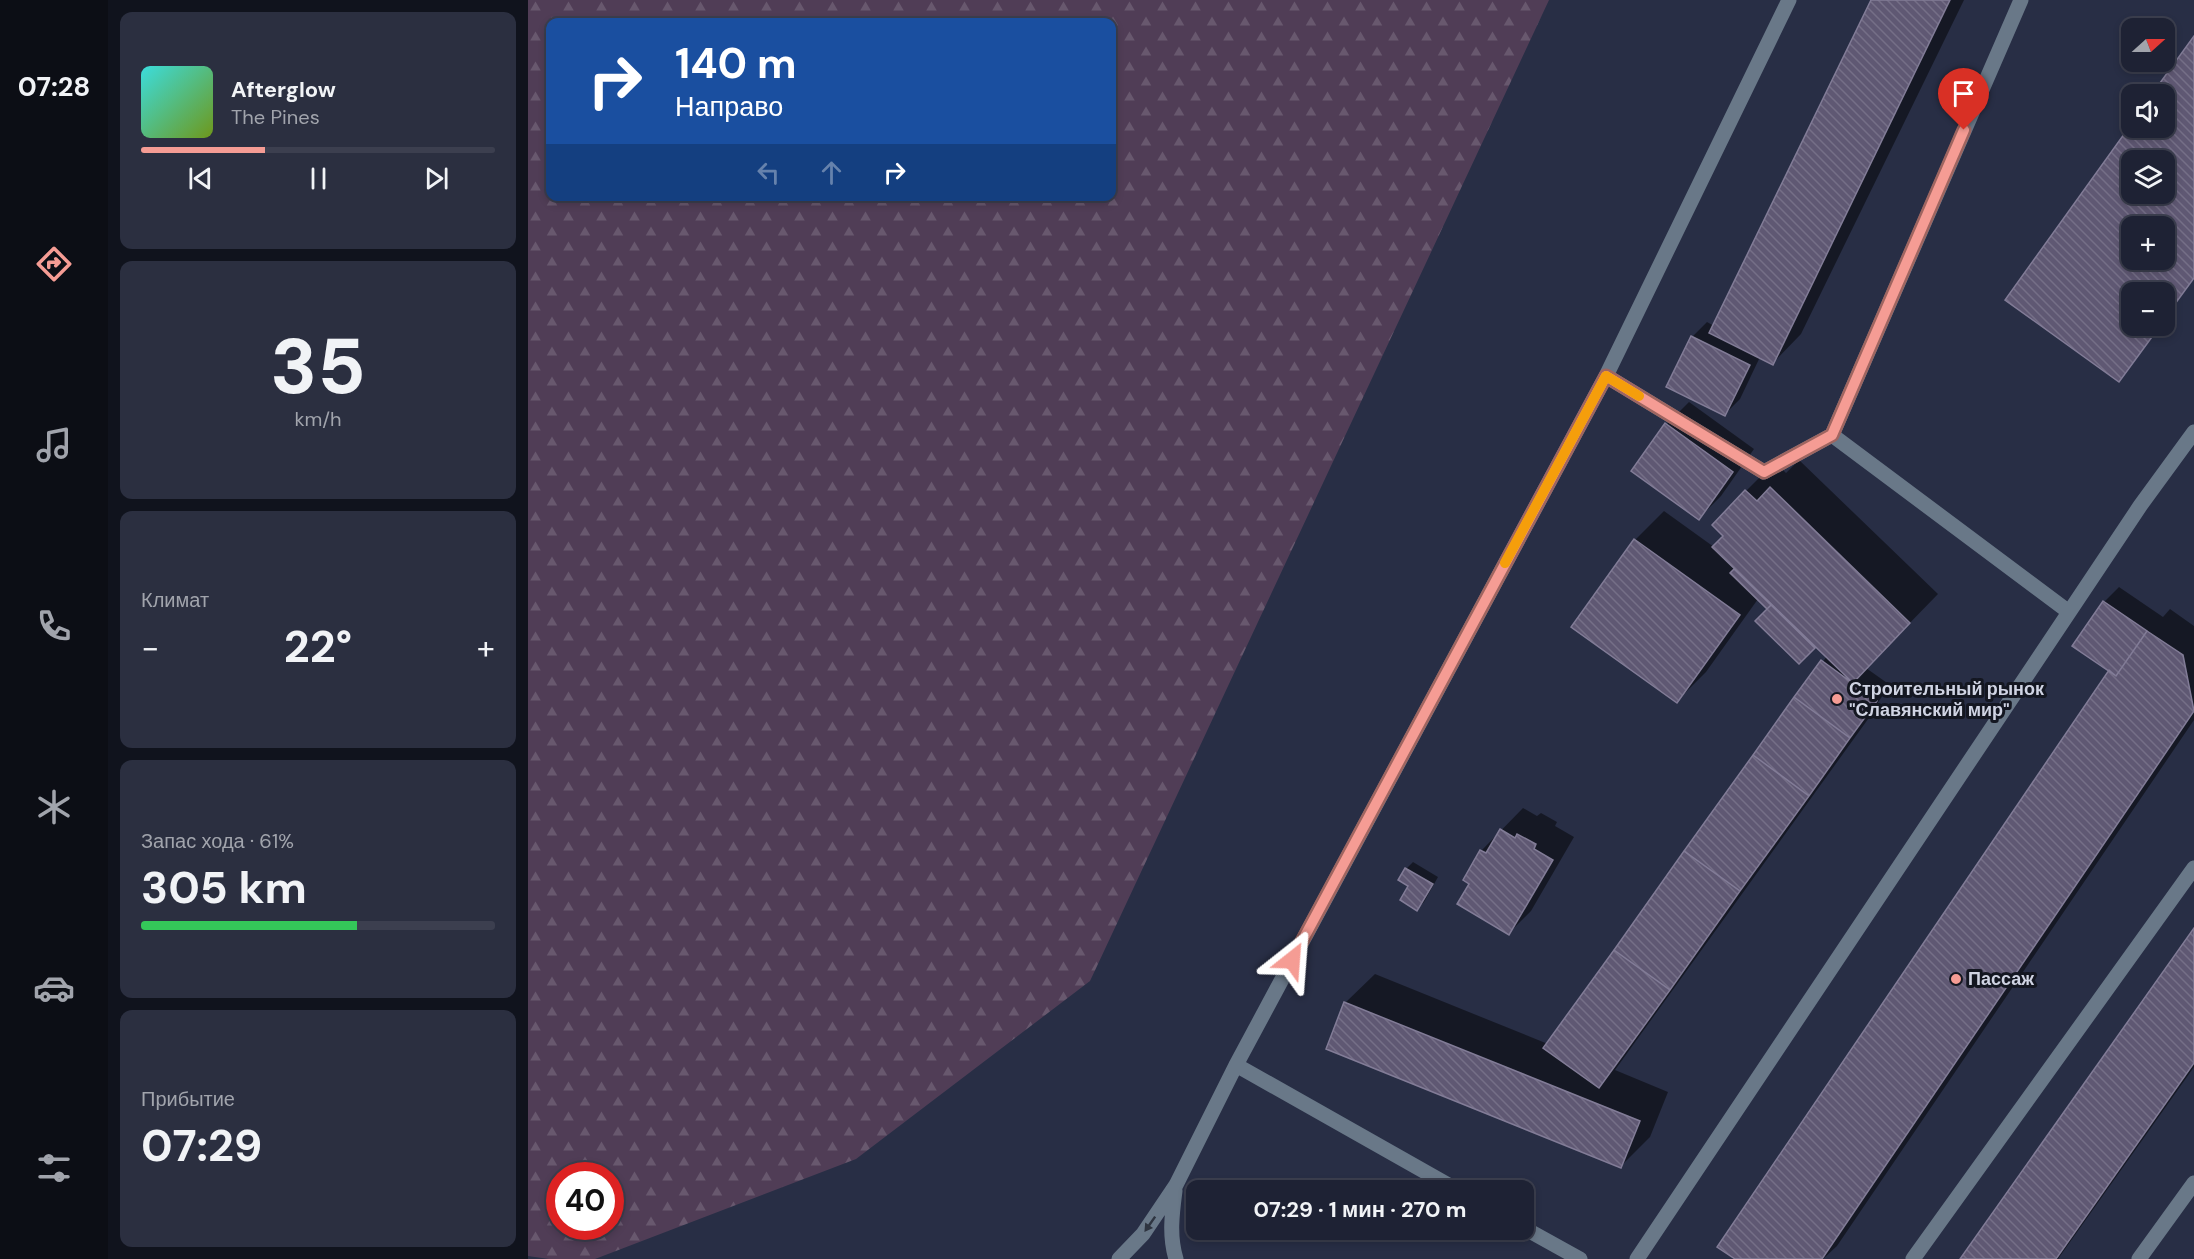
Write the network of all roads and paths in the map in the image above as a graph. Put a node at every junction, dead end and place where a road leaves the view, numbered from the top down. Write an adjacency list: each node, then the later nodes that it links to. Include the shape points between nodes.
1 (1789, 0): 3 (street)
2 (2021, 0): 5 (street)
3 (1606, 376): 5 (street, via 1764,472); 8 (street)
4 (2194, 432): 6 (street)
5 (1832, 435): 6 (street)
6 (2069, 612): 16 (street)
7 (2194, 868): 17 (street)
8 (1236, 1065): 9 (street); 11 (street)
9 (1440, 1180)
10 (2194, 1183): 18 (street)
11 (1176, 1185): 13 (street, one-way to 13, via 1143,1234); 14 (street, via 1171,1220)
12 (1534, 1234): 15 (street)
13 (1119, 1259)
14 (1176, 1259)
15 (1580, 1259)
16 (1637, 1259)
17 (1913, 1259)
18 (2139, 1259)

